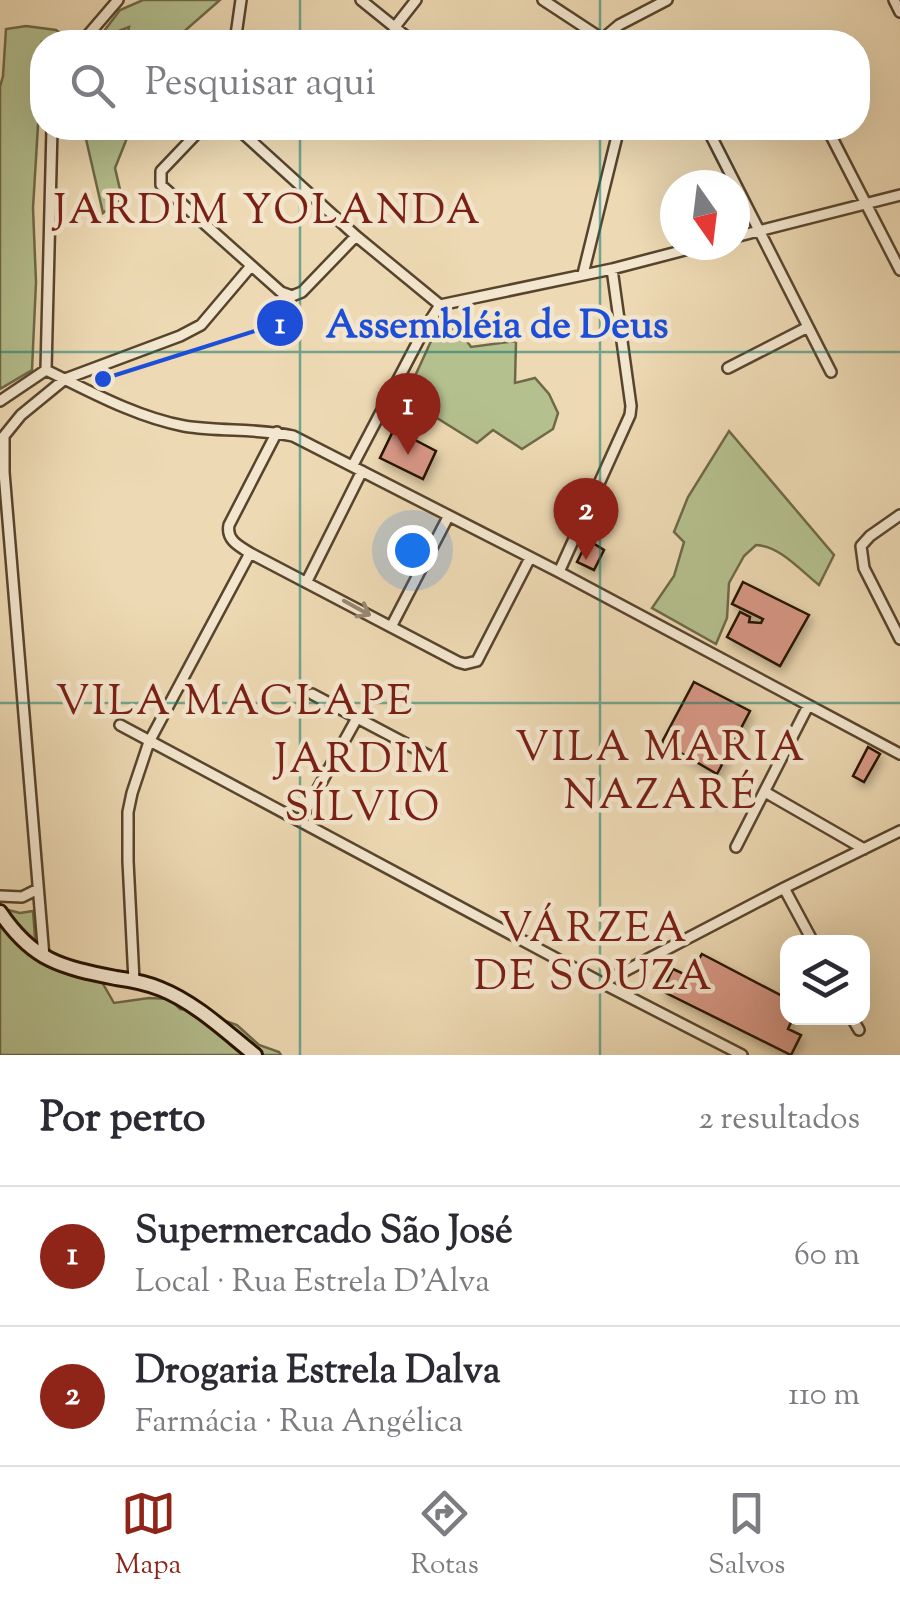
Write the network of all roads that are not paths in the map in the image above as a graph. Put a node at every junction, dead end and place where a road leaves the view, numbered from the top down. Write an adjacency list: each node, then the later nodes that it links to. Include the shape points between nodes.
1 (118, 0): 10 (street)
2 (242, 0): 11 (street)
3 (361, 0): 9 (street)
4 (416, 0): 9 (street)
5 (543, 0): 13 (street)
6 (666, 0): 14 (street)
7 (894, 0): 8 (street)
8 (900, 12)
9 (394, 28): 12 (street)
10 (92, 30)
11 (237, 30)
12 (397, 30)
13 (586, 30)
14 (614, 30)
15 (52, 140): 34 (street)
16 (191, 140): 27 (street, via 161,171 161,184)
17 (250, 140): 25 (street)
18 (616, 140): 30 (street)
19 (713, 140): 23 (street)
20 (833, 140): 22 (street)
21 (900, 196): 22 (street)
22 (866, 204): 23 (street); 29 (street)
23 (759, 231): 24 (street); 32 (street)
24 (750, 233)
25 (356, 236): 27 (street, via 292,296); 31 (street)
26 (660, 256): 28 (street)
27 (251, 266): 36 (street, via 192,331)
28 (612, 268): 30 (street); 44 (street, via 630,415)
29 (900, 270)
30 (583, 274): 31 (street)
31 (440, 305): 39 (street)
32 (808, 327): 33 (street); 35 (street)
33 (728, 368)
34 (46, 370): 36 (street); 37 (street)
35 (831, 372)
36 (65, 380): 38 (street, via 165,422); 61 (street, via 9,427 3,445)
37 (0, 401)
38 (277, 432): 39 (street); 42 (street, via 229,525 232,540)
39 (358, 468): 41 (street); 45 (street)
40 (900, 515): 47 (street, via 862,546 864,568)
41 (448, 517): 43 (street); 46 (street)
42 (250, 554): 45 (street); 52 (street)
43 (530, 558): 44 (street); 46 (street, via 476,661 458,662)
44 (559, 572): 49 (street)
45 (307, 581): 46 (street, one-way to 46)
46 (391, 627)
47 (900, 638)
48 (312, 694): 50 (street)
49 (808, 706): 53 (street); 55 (street)
50 (357, 718): 54 (street); 56 (street)
51 (120, 725): 52 (street)
52 (149, 742): 56 (street); 66 (street, via 128,812)
53 (900, 754)
54 (433, 758)
55 (764, 792): 58 (street); 59 (street)
56 (300, 821): 67 (street)
57 (900, 831): 59 (street)
58 (736, 848)
59 (864, 849): 60 (street)
60 (784, 888): 64 (street); 67 (street)
61 (38, 890): 62 (street); 65 (street)
62 (0, 896)
63 (0, 912): 65 (street)
64 (809, 935)
65 (44, 957): 66 (street)
66 (134, 981): 70 (street, via 183,1000)
67 (602, 983): 71 (street)
68 (856, 1025): 69 (street)
69 (859, 1030)
70 (255, 1055)
71 (742, 1055)

